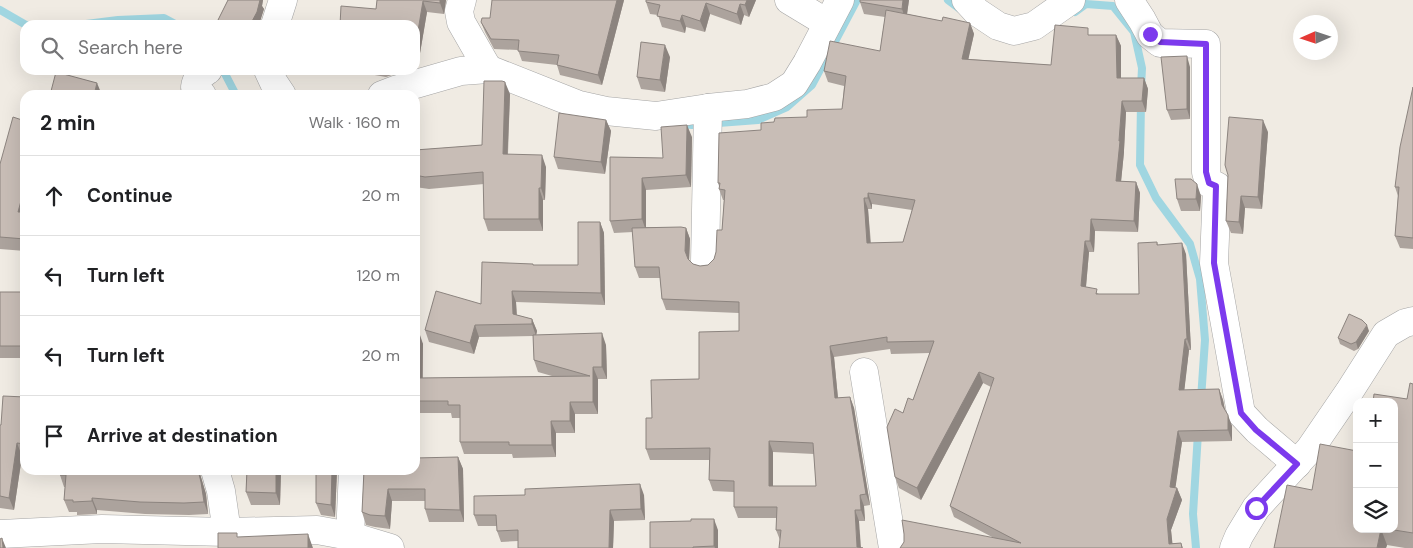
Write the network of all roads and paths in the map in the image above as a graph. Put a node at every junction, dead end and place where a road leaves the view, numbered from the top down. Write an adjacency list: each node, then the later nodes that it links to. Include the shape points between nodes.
1 (283, 0): 8 (street)
2 (462, 0): 10 (street, via 459,17)
3 (789, 0): 9 (street)
4 (840, 0): 9 (street)
5 (966, 0): 6 (street, via 998,26 1014,31 1034,26)
6 (1071, 0)
7 (1129, 0): 18 (street, via 1150,34 1160,42 1206,44 1206,172 1209,183 1216,186 1214,263 1241,413)
8 (277, 20)
9 (827, 24): 14 (street, via 794,84 774,97 747,104)
10 (488, 69): 13 (street, via 461,72); 14 (street, via 579,105 606,111)
11 (270, 75): 12 (street)
12 (279, 90)
13 (394, 90)
14 (708, 121): 15 (street)
15 (705, 262)
16 (1413, 321): 18 (street, via 1386,334 1332,419)
17 (864, 372): 26 (street)
18 (1297, 464): 27 (street, via 1256,508)
19 (216, 475): 21 (street)
20 (353, 475): 23 (street)
21 (227, 532): 23 (street, via 317,530); 24 (street)
22 (0, 534): 24 (street, via 102,529)
23 (350, 536): 25 (street)
24 (197, 540)
25 (390, 548)
26 (893, 548)
27 (1234, 548)

